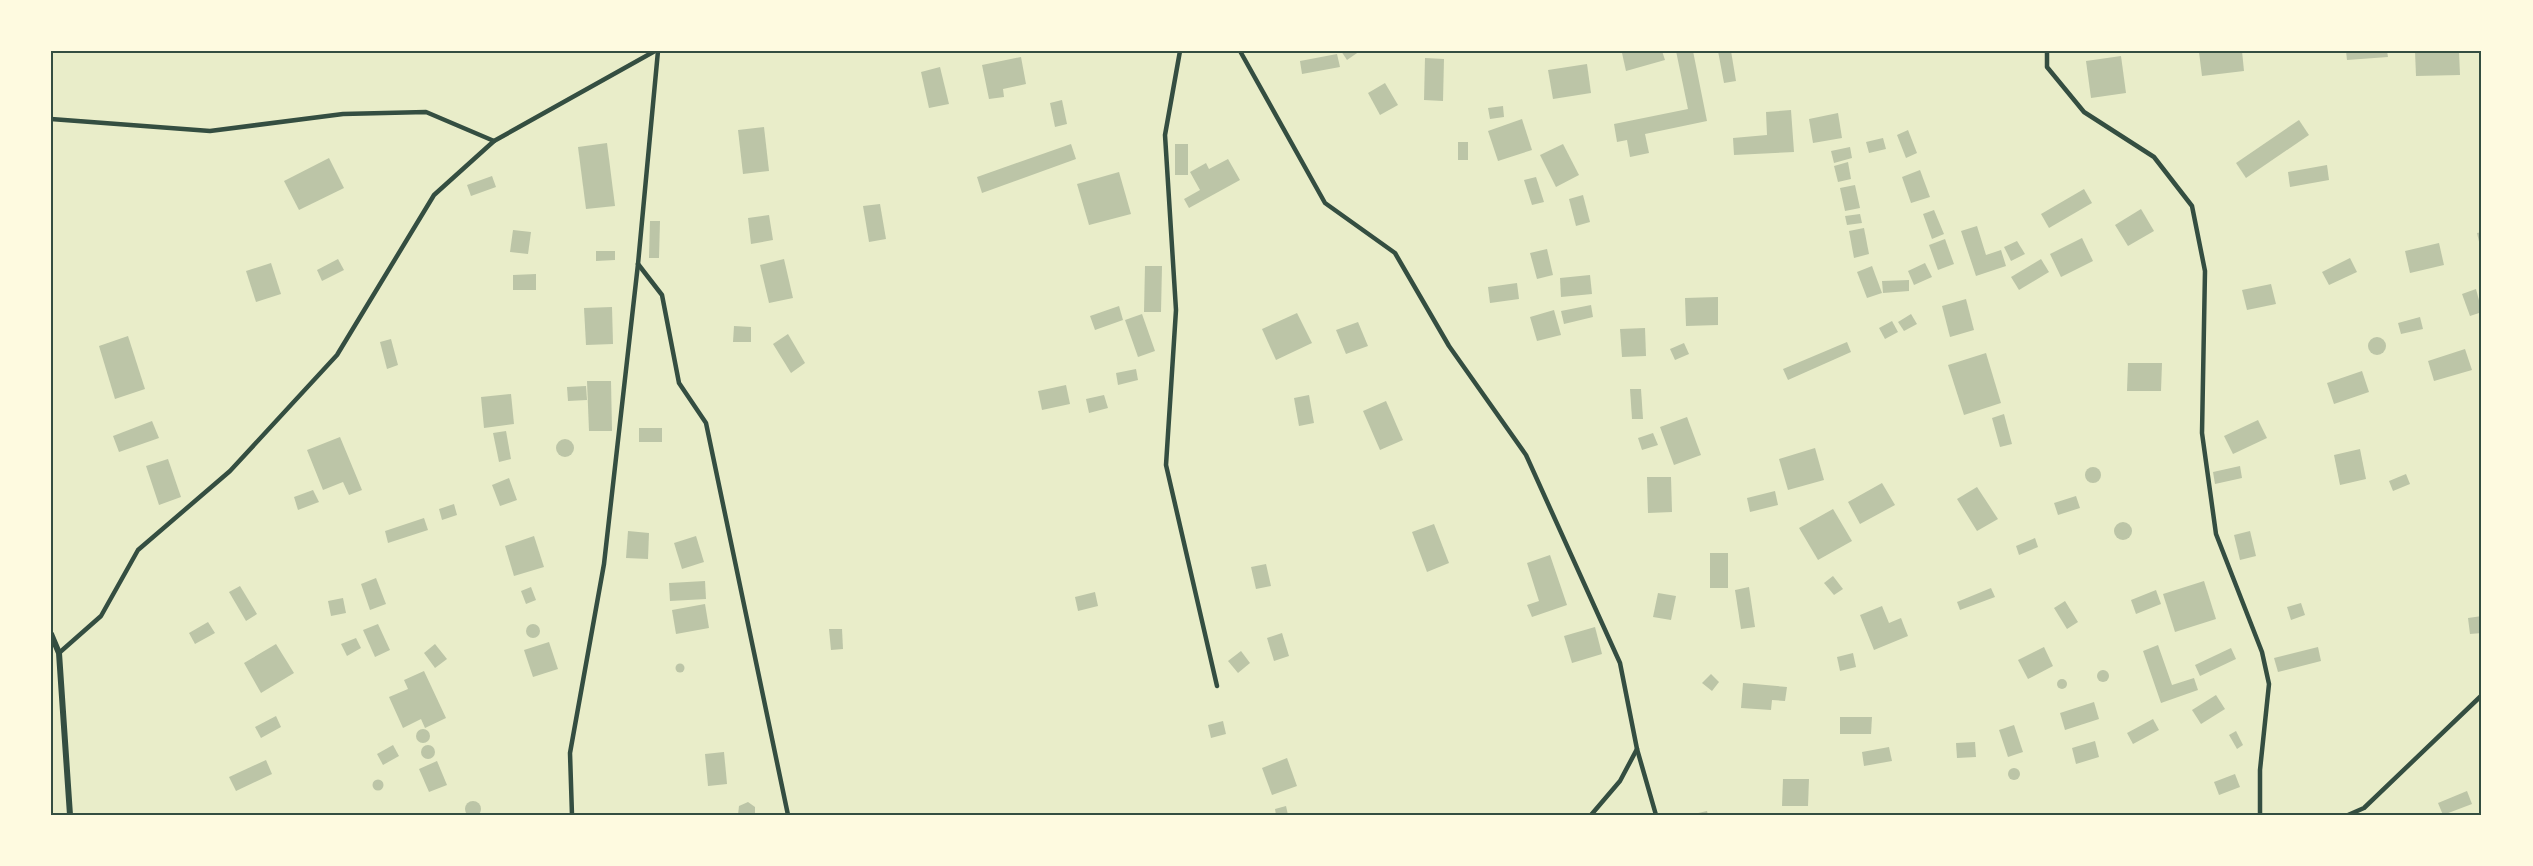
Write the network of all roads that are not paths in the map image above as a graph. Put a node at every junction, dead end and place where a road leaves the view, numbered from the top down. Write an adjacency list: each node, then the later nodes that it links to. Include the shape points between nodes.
1 (657, 51): 6 (lane); 7 (lane)
2 (1180, 51): 10 (lane, via 1165,135 1176,310 1166,465)
3 (1240, 51): 12 (lane, via 1325,204 1395,253 1449,346 1526,455 1620,663)
4 (2046, 51): 18 (lane, via 2047,67 2084,112 2154,157 2192,206 2205,271 2202,433 2216,534 2262,651 2269,684 2260,770)
5 (51, 120): 6 (lane, via 210,131 343,114 426,112)
6 (494, 141): 9 (lane, via 434,195 337,355 230,471 138,550 101,616)
7 (638, 264): 14 (lane, via 604,564 570,753); 15 (lane, via 662,295 679,383 706,423)
8 (51, 634): 9 (street)
9 (59, 653): 13 (street)
10 (1217, 686)
11 (2482, 695): 19 (lane, via 2364,808)
12 (1636, 749): 16 (lane, via 1620,781); 17 (lane)
13 (70, 815)
14 (572, 815)
15 (788, 815)
16 (1591, 815)
17 (1656, 815)
18 (2260, 815)
19 (2348, 815)

